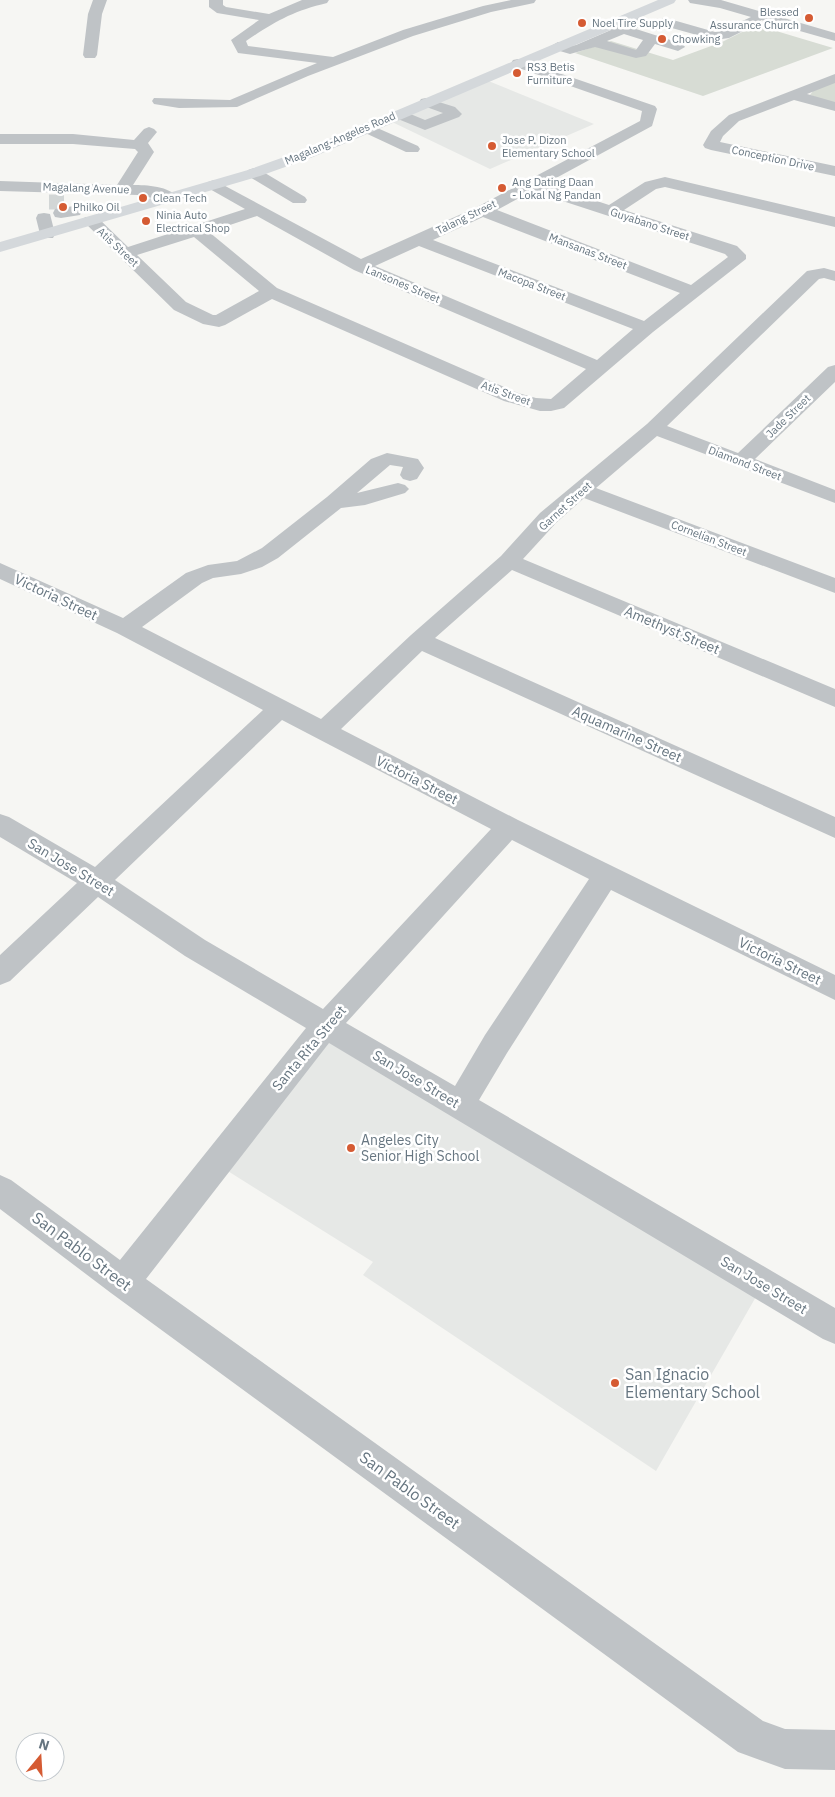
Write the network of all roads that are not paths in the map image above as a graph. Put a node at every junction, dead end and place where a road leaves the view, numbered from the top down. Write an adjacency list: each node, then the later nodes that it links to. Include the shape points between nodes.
1 (100, 0): 20 (street)
2 (216, 0): 10 (street, via 217,9)
3 (322, 0): 8 (street)
4 (464, 0): 9 (street)
5 (528, 0): 9 (street)
6 (669, 0): 12 (main road, Magalang-Angeles Road)
7 (698, 1): 11 (street); 14 (street, via 721,4)
8 (298, 2): 10 (street)
9 (488, 9): 21 (street, via 408,33)
10 (271, 18): 21 (street, via 238,40 242,50)
11 (754, 20): 13 (street, via 715,36); 17 (street)
12 (630, 22): 15 (street); 16 (street); 18 (main road, Magalang-Angeles Road)
13 (666, 22)
14 (835, 37)
15 (651, 39): 16 (street, via 636,54); 19 (street)
16 (594, 42): 18 (street, via 575,49)
17 (835, 44)
18 (558, 46): 22 (main road, Magalang-Angeles Road)
19 (678, 47)
20 (90, 55)
21 (336, 61): 25 (street, via 232,104)
22 (518, 63): 26 (main road, Magalang-Angeles Road); 36 (street, Talang Street, via 650,109 647,123)
23 (835, 78): 24 (street)
24 (794, 95): 27 (street); 34 (street, Conception Drive, via 734,118 716,134 711,145)
25 (159, 101)
26 (426, 102): 28 (main road, Magalang-Angeles Road); 28 (street, via 454,114 425,125)
27 (835, 107)
28 (398, 114): 29 (main road, Magalang-Angeles Road)
29 (366, 128): 33 (street); 35 (main road, Magalang-Angeles Road)
30 (148, 132): 32 (street)
31 (0, 139): 32 (street, via 74,139)
32 (138, 145): 39 (street, via 146,152)
33 (412, 149)
34 (835, 171)
35 (254, 173): 37 (main road, Magalang-Angeles Road); 41 (street)
36 (530, 184): 45 (street, Talang Street); 46 (street, Guyabano Street)
37 (214, 185): 40 (main road, Magalang-Angeles Road); 44 (street, Lansones Street)
38 (0, 186): 43 (street, Magalang Avenue)
39 (122, 189): 40 (street, Magalang Avenue); 43 (street, Magalang Avenue)
40 (155, 196): 42 (street, via 130,197)
41 (299, 200)
42 (136, 208): 47 (main road)
43 (58, 209): 47 (main road); 51 (main road)
44 (259, 210): 49 (street); 54 (street, Lansones Street)
45 (483, 211): 50 (street, Talang Street); 57 (street, Mansanas Street)
46 (612, 211): 48 (street, via 660,182); 53 (street, Guyabano Street, via 731,250 737,255)
47 (91, 221): 52 (street, Atis Street)
48 (835, 222)
49 (196, 230): 52 (street); 56 (street, Atis Street)
50 (418, 240): 54 (street, Talang Street); 58 (street, Macopa Street)
51 (0, 247)
52 (126, 253): 56 (street, Atis Street, via 180,306 209,320 230,316)
53 (736, 259): 57 (street, Atis Street)
54 (360, 266): 59 (street, Lansones Street)
55 (835, 276): 61 (street, Garnet Street, via 817,273)
56 (272, 292): 59 (street, Atis Street, via 511,397 535,404 557,404)
57 (693, 292): 58 (street, Atis Street)
58 (646, 328): 59 (street, Atis Street)
59 (599, 368)
60 (835, 371): 62 (street, Jade Street)
61 (654, 428): 62 (street, Diamond Street); 63 (street, Garnet Street)
62 (741, 462): 64 (street, Diamond Street)
63 (583, 490): 66 (street, Garnet Street, via 548,518); 68 (street, Cornelian Street)
64 (835, 497)
65 (335, 502): 65 (street, via 378,463 387,459 411,463 414,468 404,482 364,499); 69 (street, via 262,558 194,578)
66 (508, 561): 70 (street, Garnet Street); 71 (street, Amethyst Street)
67 (0, 570): 69 (street, Victoria Street)
68 (835, 586)
69 (125, 628): 72 (street, Victoria Street)
70 (419, 640): 73 (street, Garnet Street); 76 (street, Aquamarine Street)
71 (835, 699)
72 (280, 708): 73 (street, Victoria Street); 78 (street)
73 (324, 731): 75 (street, Victoria Street)
74 (0, 824): 78 (street, San Jose Street)
75 (509, 827): 77 (street, Victoria Street); 81 (street, Santa Rita Street)
76 (835, 828)
77 (606, 875): 80 (street, Victoria Street); 82 (street)
78 (96, 881): 79 (street); 81 (street, San Jose Street, via 196,948)
79 (0, 973)
80 (835, 988)
81 (326, 1025): 82 (street, San Jose Street); 84 (street, Santa Rita Street)
82 (460, 1105): 85 (street, San Jose Street)
83 (0, 1190): 84 (street, San Pablo Street)
84 (123, 1282): 86 (street, San Pablo Street, via 752,1738 785,1748)
85 (835, 1327)
86 (835, 1750)

